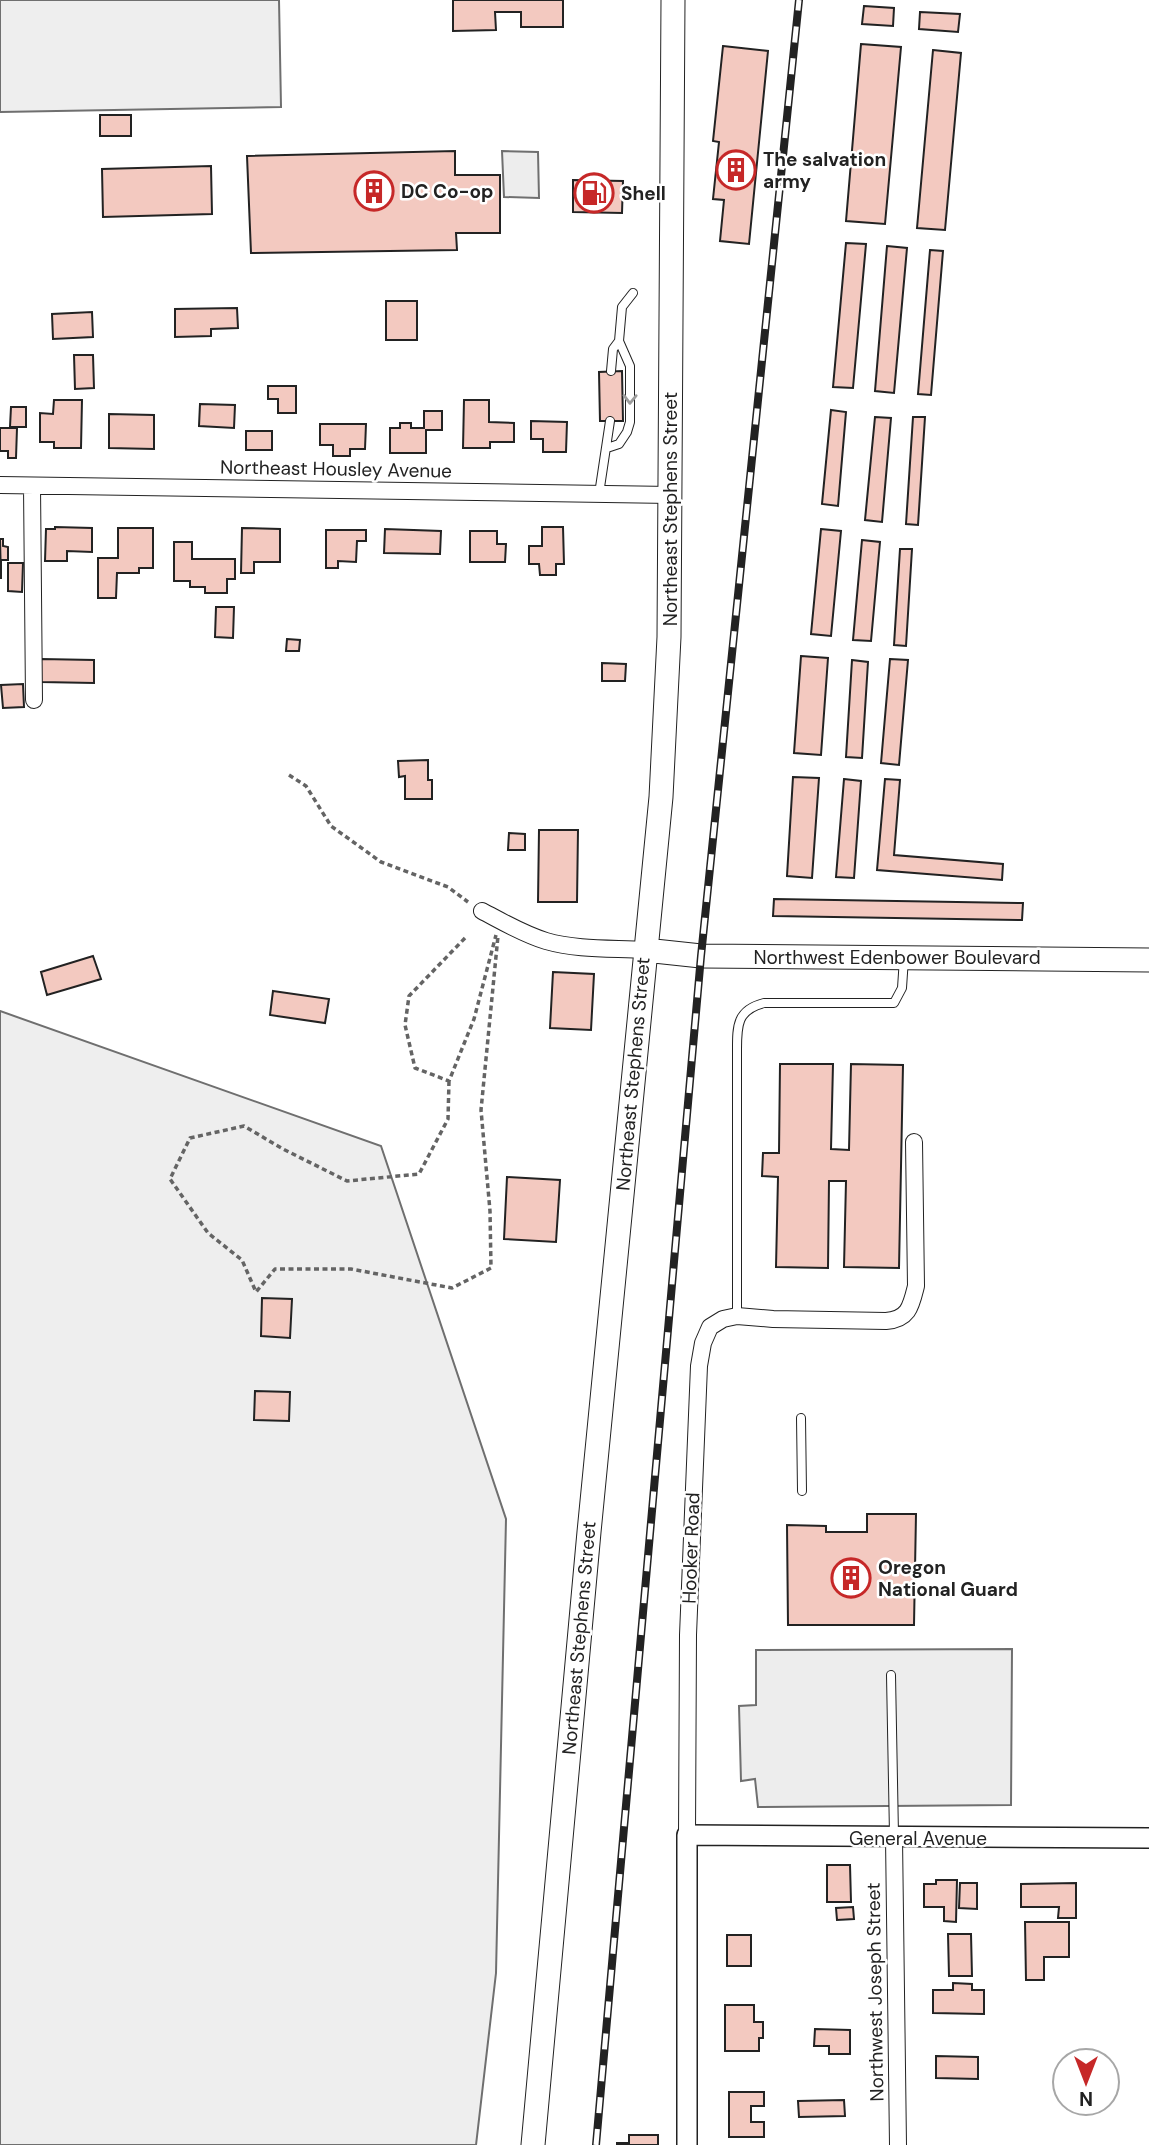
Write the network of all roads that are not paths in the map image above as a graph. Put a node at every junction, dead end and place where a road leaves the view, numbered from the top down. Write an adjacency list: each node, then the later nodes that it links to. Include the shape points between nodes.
1 (673, 0): 10 (main road, Northeast Stephens Street)
2 (632, 293): 3 (lane, via 622,307)
3 (619, 341): 4 (lane, via 613,349); 6 (lane, one-way to 6, via 630,366 630,422 619,444)
4 (611, 371)
5 (610, 421): 6 (lane)
6 (607, 449): 9 (lane)
7 (0, 485): 8 (street, Northeast Housley Avenue)
8 (32, 486): 9 (street, Northeast Housley Avenue); 11 (street)
9 (599, 494): 10 (street, Northeast Housley Avenue)
10 (671, 495): 13 (main road, Northeast Stephens Street, via 661,797)
11 (33, 700)
12 (482, 911): 13 (street, via 550,942)
13 (645, 950): 14 (main road, Northwest Edenbower Boulevard, via 701,956); 24 (main road, Northeast Stephens Street)
14 (904, 957): 15 (main road, Northwest Edenbower Boulevard); 17 (lane, via 902,988 894,1003 764,1003 752,1006 740,1020)
15 (1149, 960)
16 (914, 1142): 17 (street, via 916,1286 906,1314 886,1321)
17 (737, 1316): 21 (street, Hooker Road, via 710,1327 699,1366 688,1635)
18 (801, 1418): 19 (lane)
19 (802, 1491)
20 (891, 1675): 22 (lane)
21 (687, 1835): 22 (street, General Avenue); 25 (street, Hooker Road)
22 (894, 1838): 23 (street, General Avenue); 26 (street, Northwest Joseph Street)
23 (1149, 1838)
24 (533, 2145)
25 (687, 2145)
26 (898, 2145)

